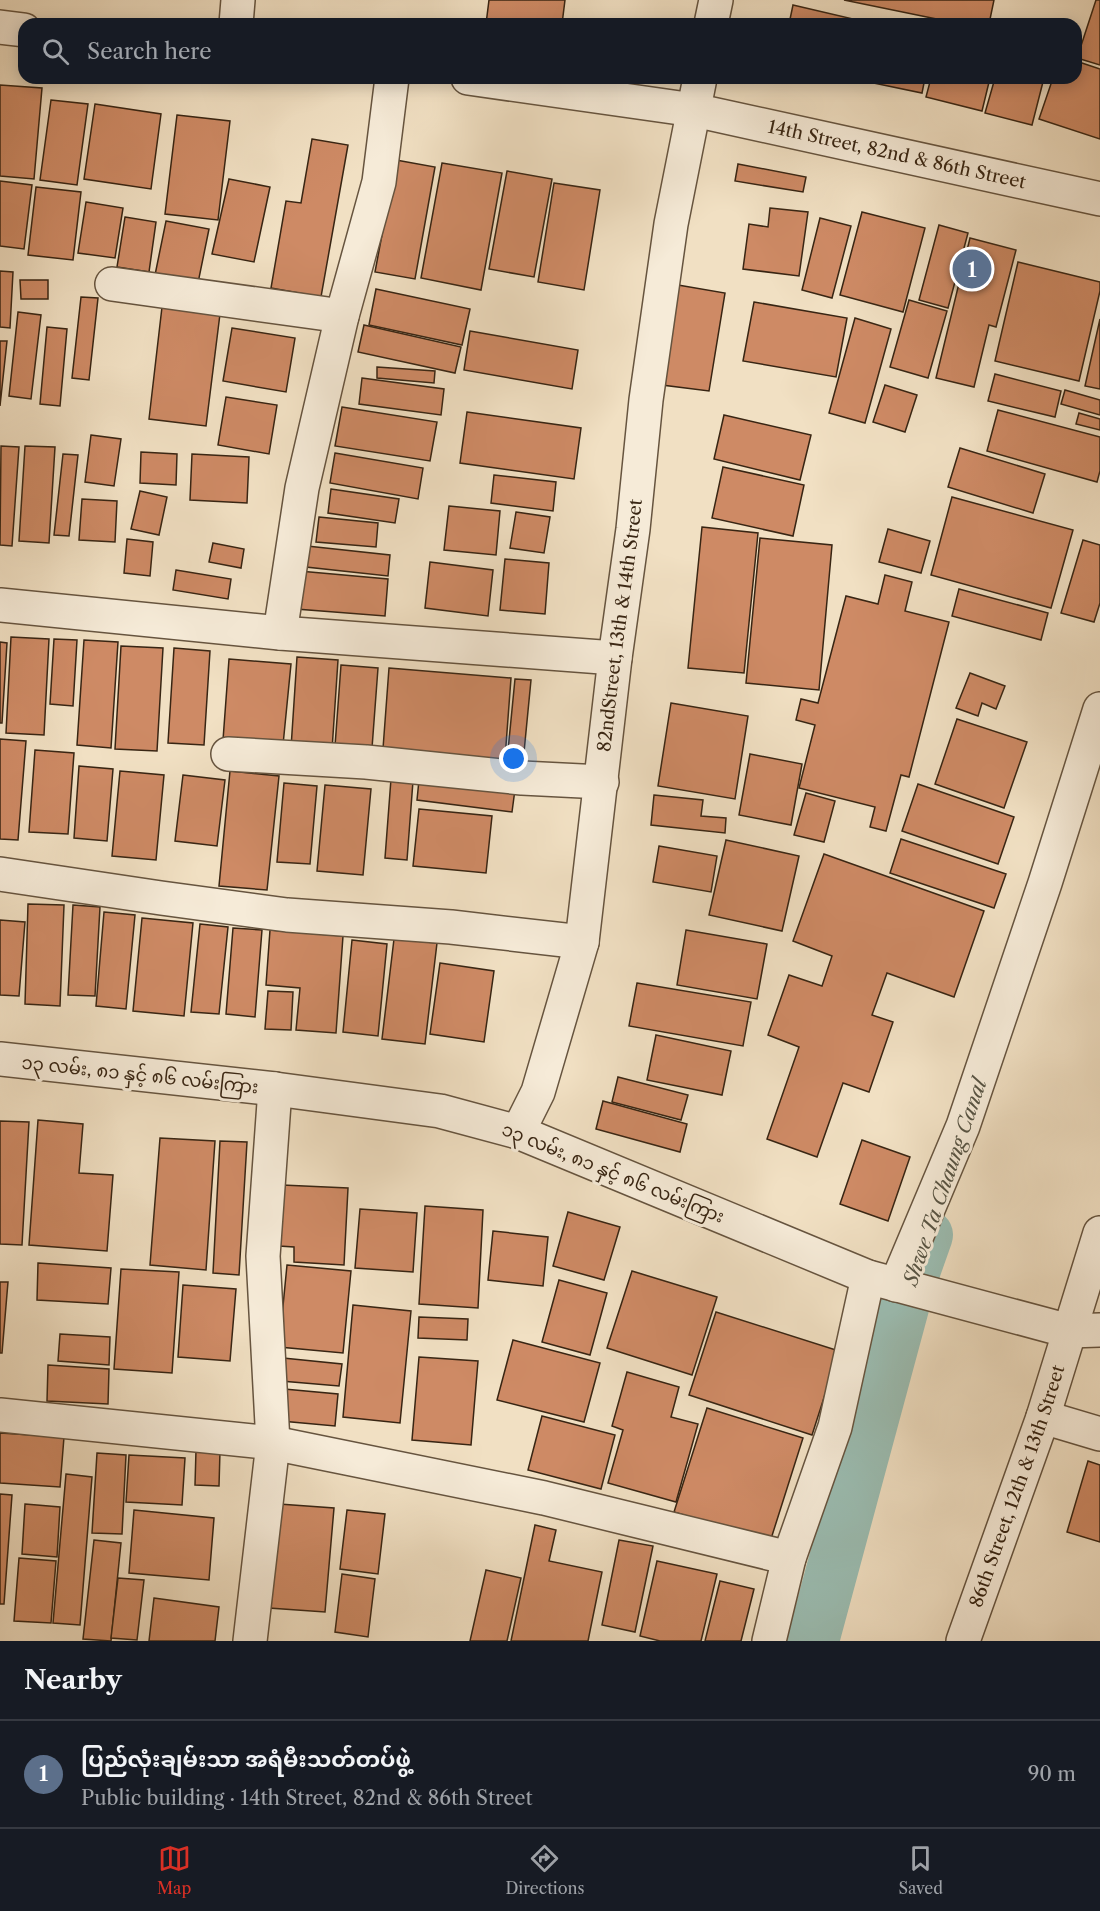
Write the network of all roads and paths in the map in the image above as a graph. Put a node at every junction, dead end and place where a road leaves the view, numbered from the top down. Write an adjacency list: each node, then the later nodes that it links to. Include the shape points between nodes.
1 (238, 0): 3 (street)
2 (716, 0): 4 (street)
3 (236, 18)
4 (712, 18)
5 (0, 27): 6 (street)
6 (18, 29)
7 (392, 84): 13 (street, via 379,182)
8 (510, 84): 10 (street, 14th Street, 82nd & 86th Street)
9 (699, 84): 10 (street, 82ndStreet, 13th & 14th Street)
10 (694, 110): 11 (street, 14th Street, 82nd & 86th Street); 16 (street, 82ndStreet, 13th & 14th Street, via 671,224)
11 (1100, 199)
12 (112, 284): 13 (street)
13 (342, 316): 15 (street, via 302,488)
14 (0, 605): 15 (street)
15 (280, 633): 16 (street)
16 (615, 658): 19 (street, 82ndStreet, 13th & 14th Street)
17 (1100, 709): 26 (street, via 1046,883 963,1126)
18 (228, 754): 19 (street)
19 (602, 782): 21 (street, 82ndStreet, 13th & 14th Street)
20 (0, 874): 21 (street, via 287,915 452,927)
21 (582, 942): 24 (street, 82ndStreet, 13th & 14th Street, via 538,1092)
22 (0, 1059): 23 (street, ၁၃ လမ်း, ၈၁ နှင့် ၈၆ လမ်းကြား)
23 (275, 1089): 24 (street, ၁၃ လမ်း, ၈၁ နှင့် ၈၆ လမ်းကြား, via 440,1111); 31 (street, via 263,1256)
24 (518, 1132): 26 (street, ၁၃ လမ်း, ၈၁ နှင့် ၈၆ လမ်းကြား)
25 (1100, 1233): 27 (street, 86th Street, 12th & 13th Street)
26 (882, 1281): 27 (street, ၁၃ လမ်း, ၈၁ နှင့် ၈၆ လမ်းကြား); 32 (street)
27 (1084, 1330): 29 (street, 86th Street, 12th & 13th Street)
28 (0, 1415): 31 (street)
29 (1044, 1417): 30 (street); 35 (street, 86th Street, 12th & 13th Street)
30 (1100, 1434)
31 (273, 1443): 32 (street, via 544,1498); 33 (street)
32 (789, 1558): 34 (street)
33 (250, 1641)
34 (769, 1641)
35 (963, 1641)

